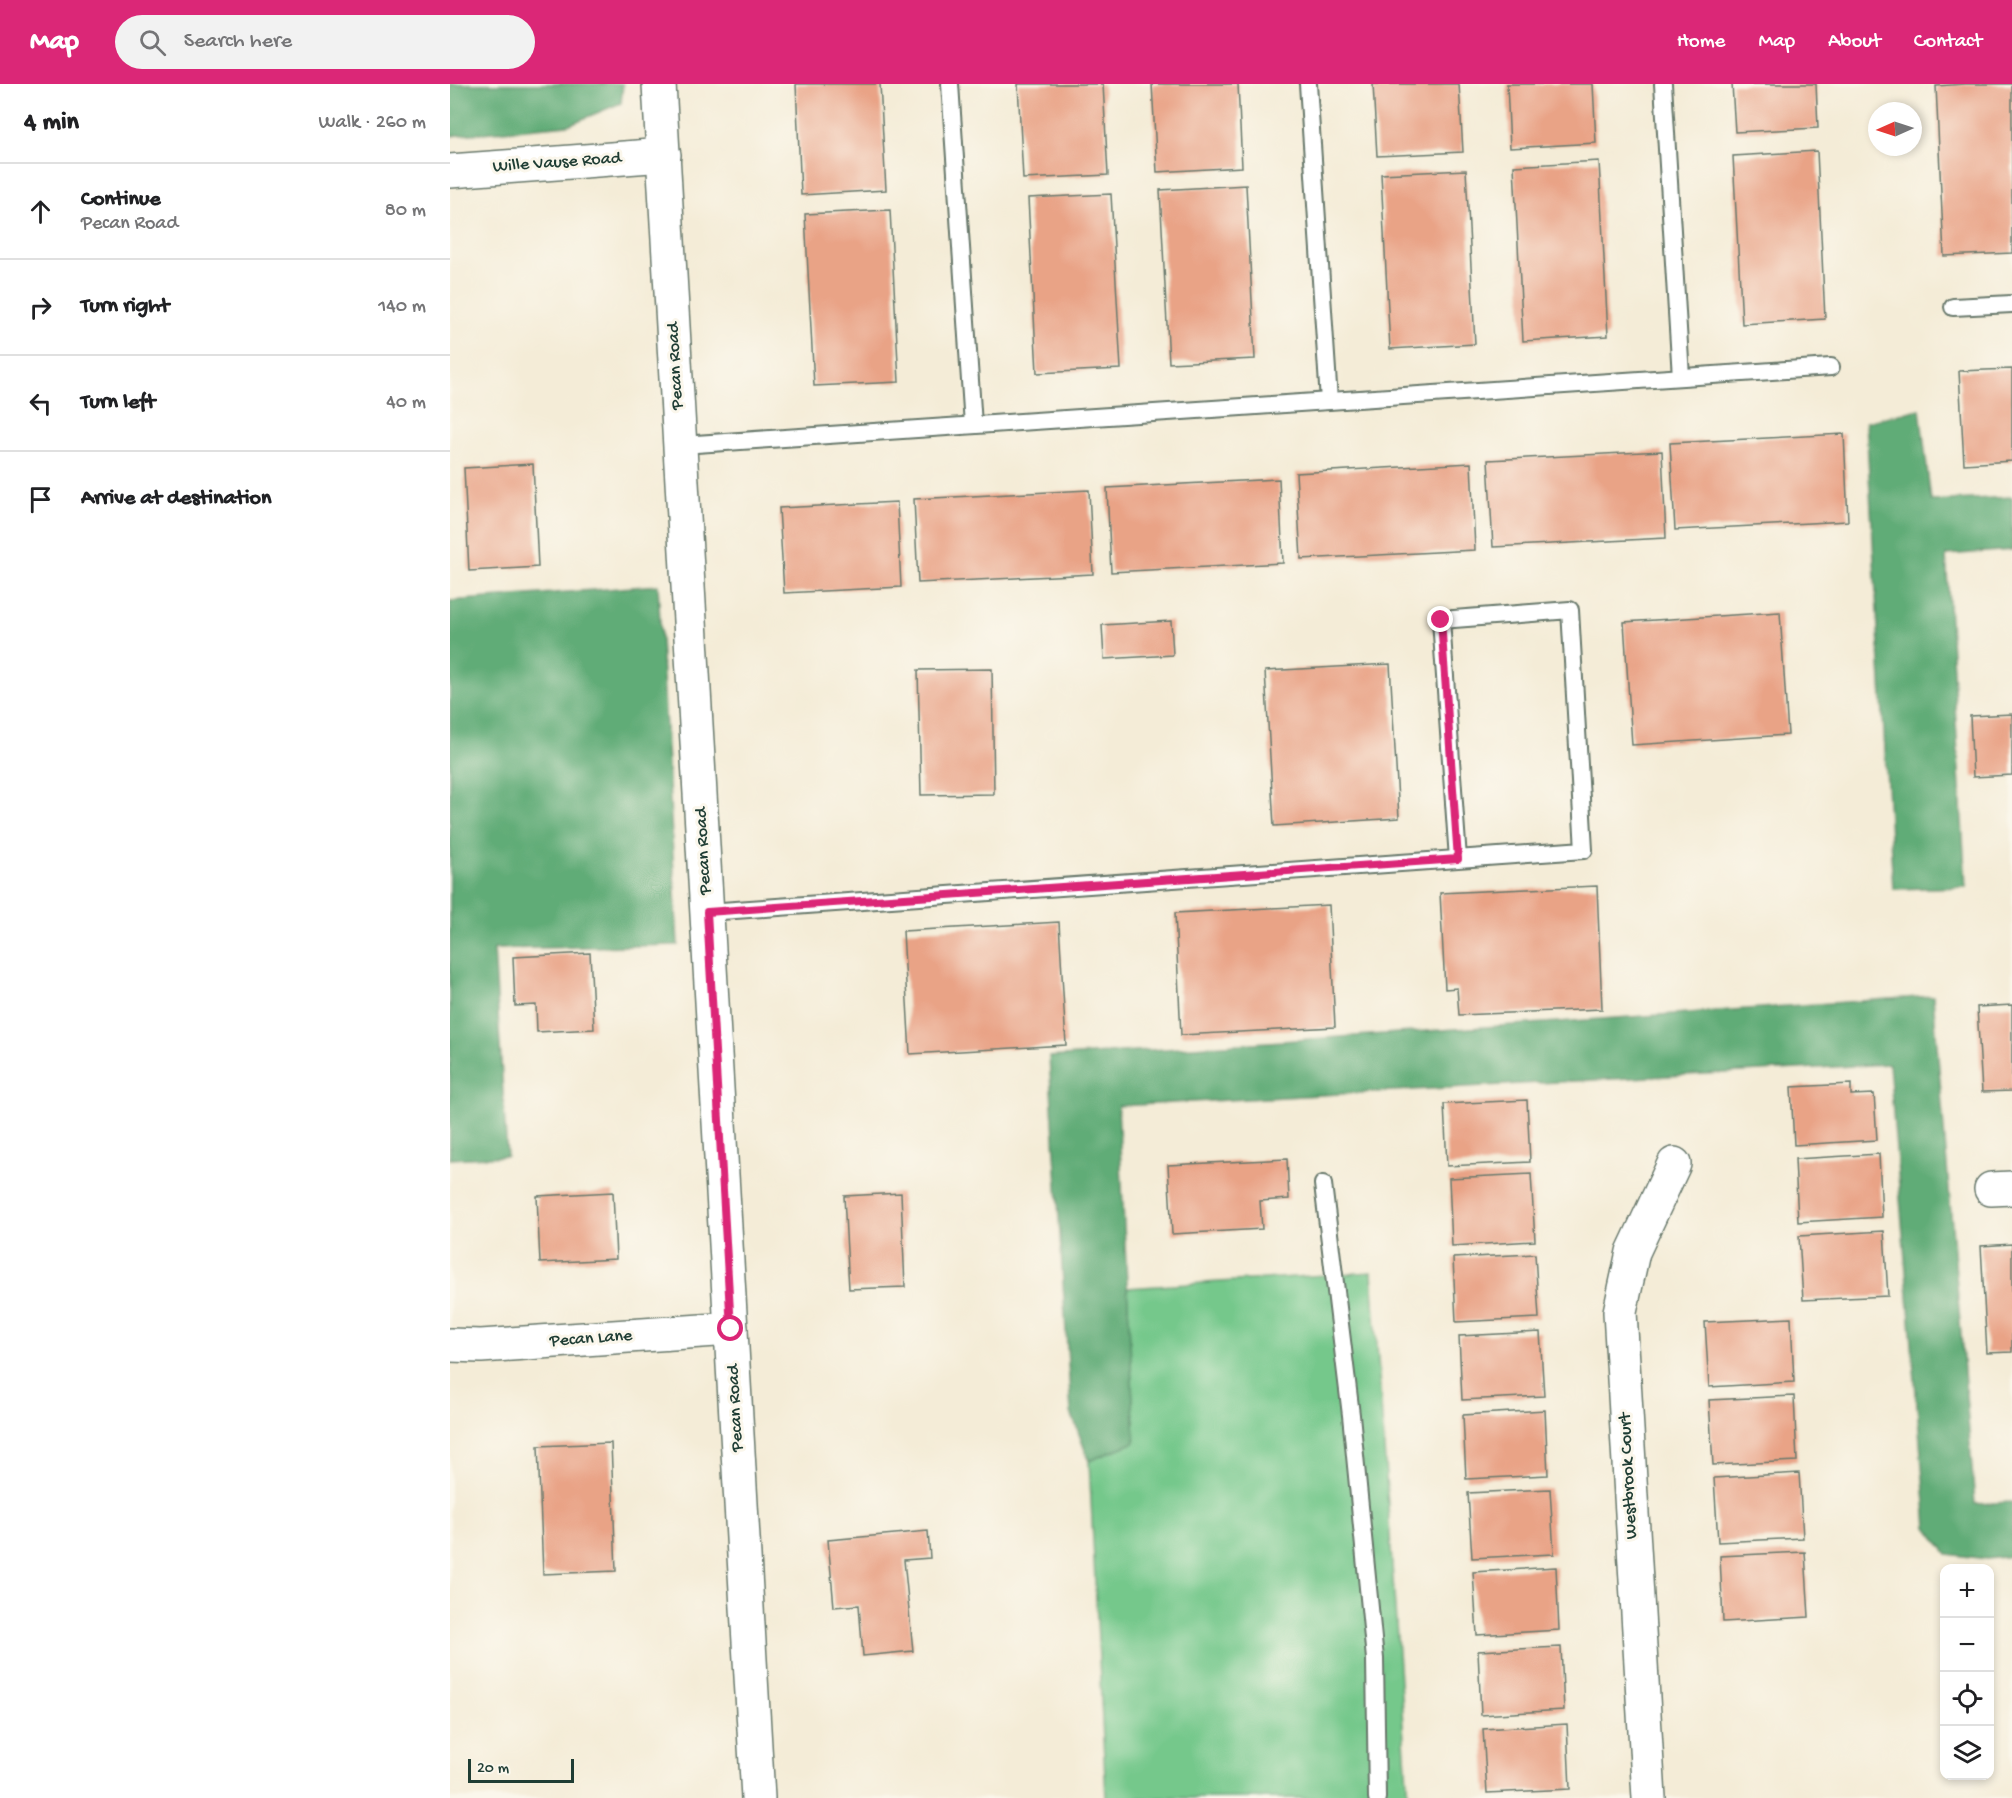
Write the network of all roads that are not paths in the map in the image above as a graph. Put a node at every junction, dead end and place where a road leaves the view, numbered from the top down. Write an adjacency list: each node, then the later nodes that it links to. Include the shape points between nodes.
1 (659, 84): 5 (street, Pecan Road)
2 (950, 84): 12 (lane)
3 (1308, 84): 11 (lane)
4 (1663, 84): 10 (lane)
5 (664, 155): 6 (street, Wille Vause Road); 13 (street, Pecan Road)
6 (450, 171)
7 (2012, 304): 8 (lane)
8 (1953, 308)
9 (1831, 367): 10 (lane)
10 (1681, 377): 11 (lane)
11 (1329, 401): 12 (lane)
12 (973, 425): 13 (lane)
13 (681, 445): 15 (street, Pecan Road)
14 (1458, 859): 14 (lane, via 1441,620 1570,609 1584,850); 15 (lane)
15 (707, 912): 18 (street, Pecan Road)
16 (1674, 1164): 22 (street, Westbrook Court, via 1633,1252 1620,1312)
17 (1323, 1184): 21 (lane, via 1375,1659)
18 (731, 1329): 19 (street, Pecan Lane); 20 (street, Pecan Road)
19 (450, 1345)
20 (758, 1798)
21 (1377, 1798)
22 (1649, 1798)

